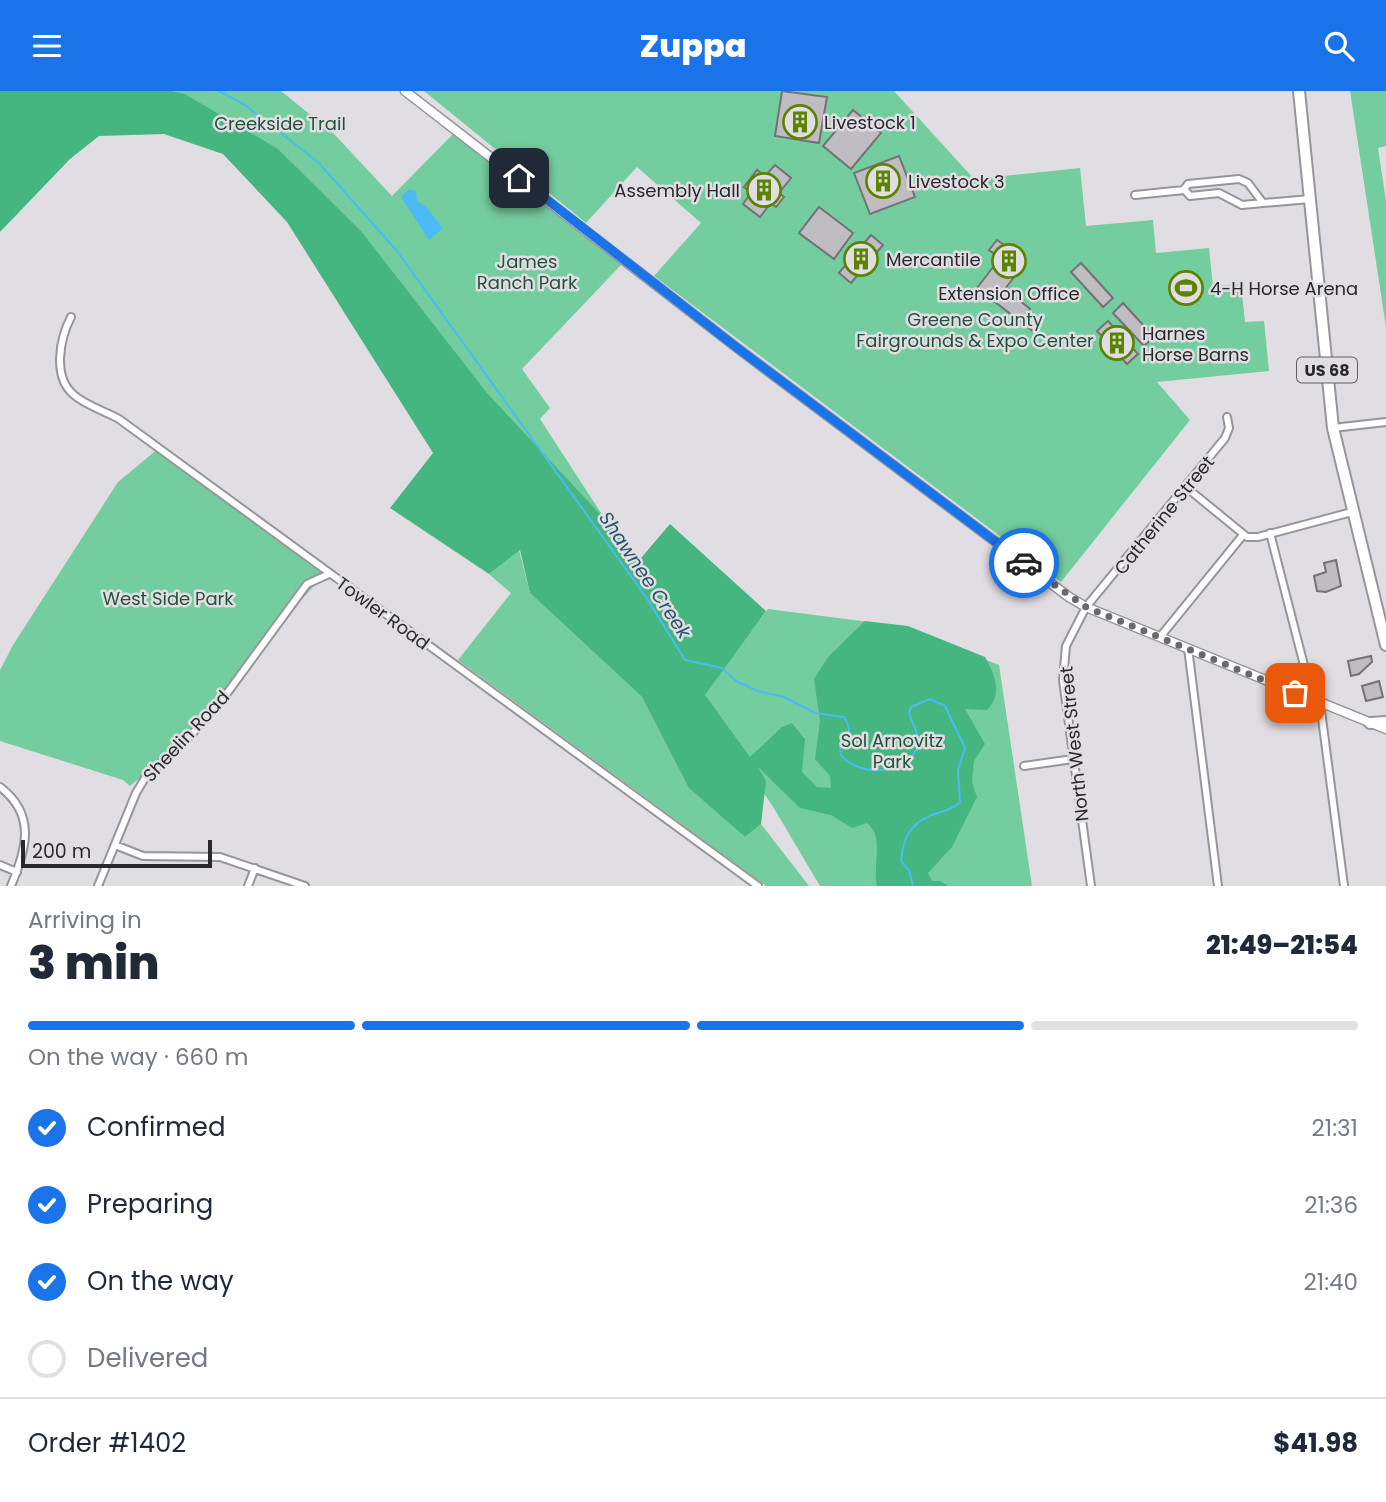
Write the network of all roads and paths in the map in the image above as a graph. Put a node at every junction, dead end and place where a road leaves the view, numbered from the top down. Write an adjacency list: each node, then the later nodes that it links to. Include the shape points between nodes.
1 (405, 91): 16 (street)
2 (1299, 91): 5 (highway, US 68)
3 (1184, 190): 4 (street); 6 (street, via 1189,196 1219,193 1242,205); 6 (street, via 1188,184 1239,179 1248,183)
4 (1135, 195)
5 (1310, 199): 6 (street); 10 (highway, US 68)
6 (1263, 203)
7 (71, 317): 15 (street, Towler Road, via 62,333 61,361 71,393 119,419)
8 (1227, 417): 11 (street, Catherine Street, via 1225,438)
9 (1386, 422): 10 (street)
10 (1333, 428): 12 (highway, US 68)
11 (1187, 488): 14 (street); 16 (street, Catherine Street)
12 (1352, 512): 13 (street); 18 (highway, US 68)
13 (1270, 533): 14 (street); 20 (street, via 1306,673)
14 (1243, 535): 17 (street)
15 (329, 573): 27 (street, Sheelin Road, via 307,584 225,696 145,778); 35 (street, Towler Road)
16 (1086, 607): 17 (street); 24 (street, North West Street, via 1066,646 1063,668)
17 (1160, 637): 19 (street)
18 (1386, 645)
19 (1188, 648): 20 (street); 37 (street)
20 (1319, 702): 21 (street); 38 (street)
21 (1370, 723): 22 (highway); 23 (street)
22 (1386, 723)
23 (1386, 729)
24 (1073, 759): 25 (street); 36 (street, North West Street)
25 (1024, 766)
26 (0, 787): 30 (street, via 21,810 27,840)
27 (115, 845): 29 (street, via 143,856 209,856); 32 (street, Sheelin Road)
28 (0, 865): 30 (street)
29 (255, 869): 33 (street); 34 (street)
30 (17, 872): 31 (street)
31 (11, 886)
32 (98, 886)
33 (248, 886)
34 (305, 886)
35 (758, 886)
36 (1091, 886)
37 (1218, 886)
38 (1344, 886)

